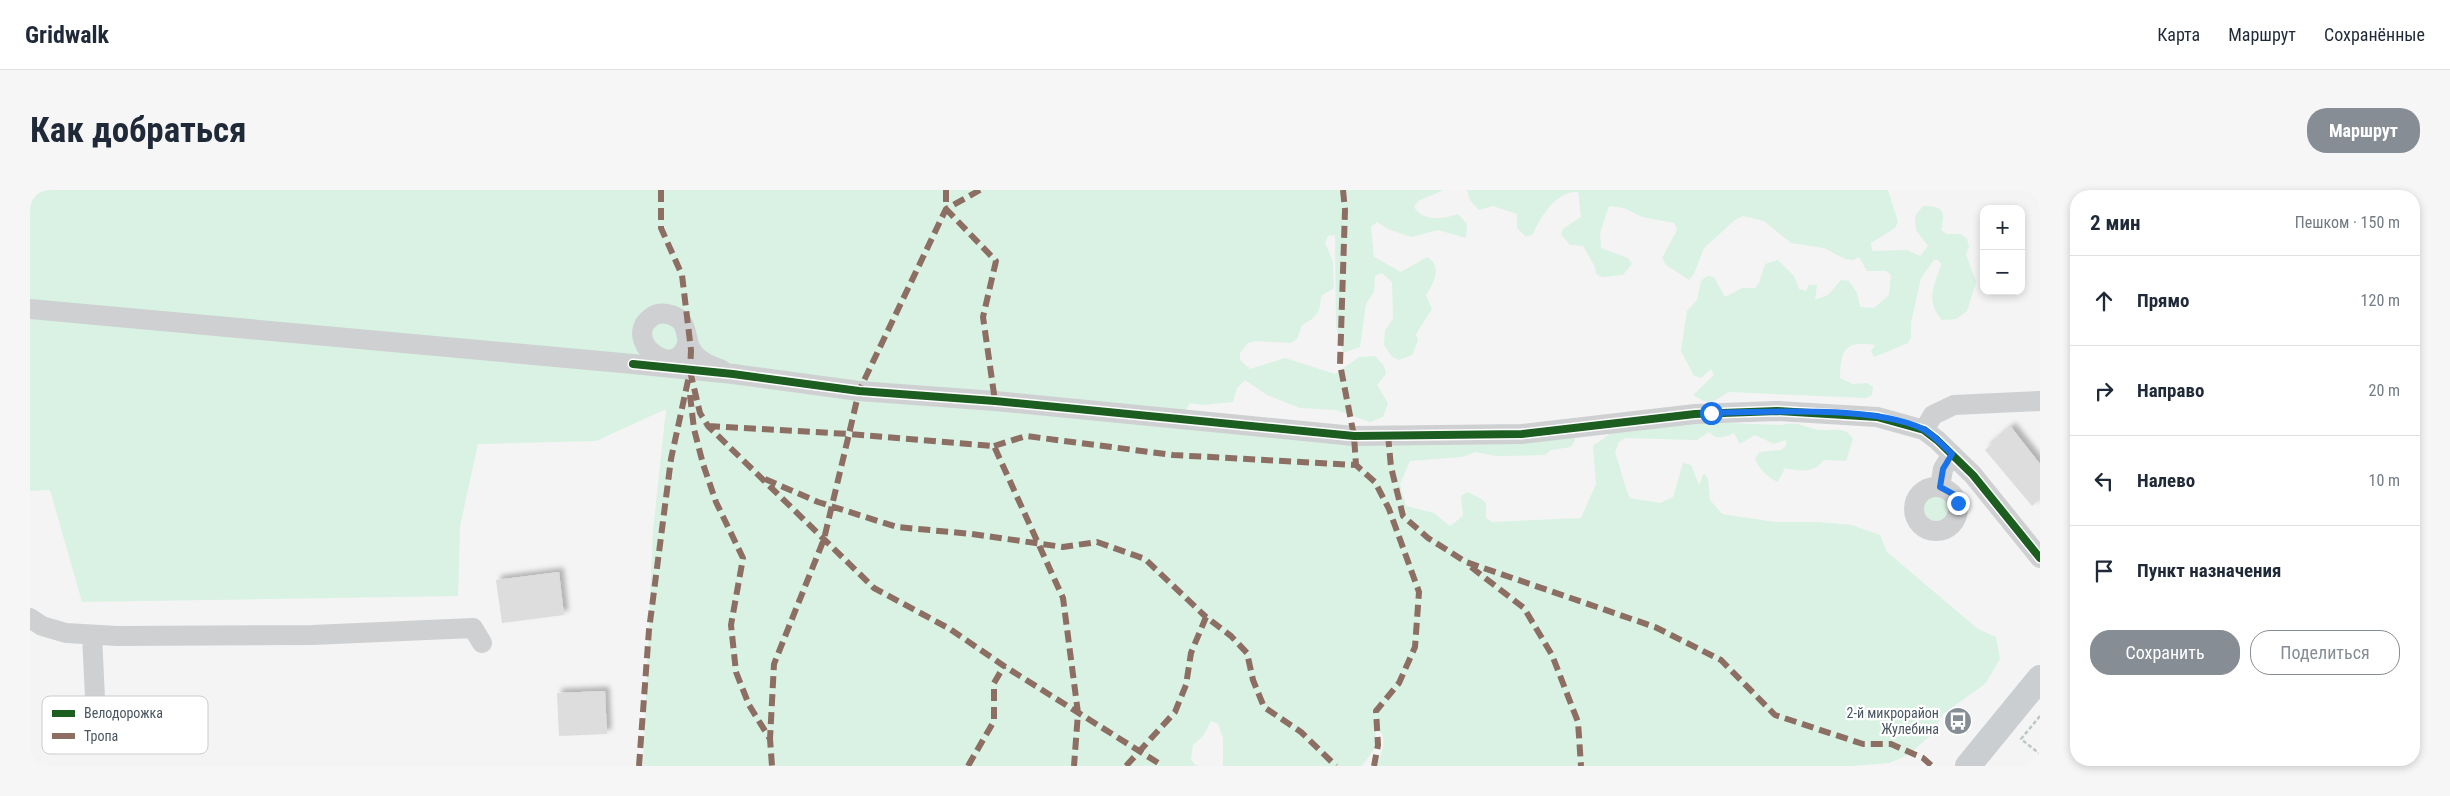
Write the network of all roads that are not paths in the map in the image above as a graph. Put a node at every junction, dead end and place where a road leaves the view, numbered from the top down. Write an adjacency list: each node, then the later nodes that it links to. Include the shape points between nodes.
1 (30, 309): 4 (street)
2 (643, 339): 3 (street, via 655,356 665,360 681,354); 3 (street, via 645,324 652,316 668,314 682,320); 4 (street)
3 (688, 340): 5 (street, via 691,350 700,360)
4 (633, 364): 5 (street)
5 (733, 374): 7 (street, via 859,391 1354,436 1522,434 1695,414 1777,412 1877,417)
6 (2040, 401): 7 (street, via 1954,405 1933,415)
7 (1924, 430): 8 (street)
8 (1952, 454): 9 (street, via 1943,469); 10 (street, via 1997,502)
9 (1940, 487)
10 (2040, 558)
11 (34, 624): 12 (street, via 66,633)
12 (92, 634): 13 (street, via 313,638 473,628); 15 (street)
13 (482, 643)
14 (2040, 678): 16 (main road)
15 (94, 696)
16 (1968, 766)

